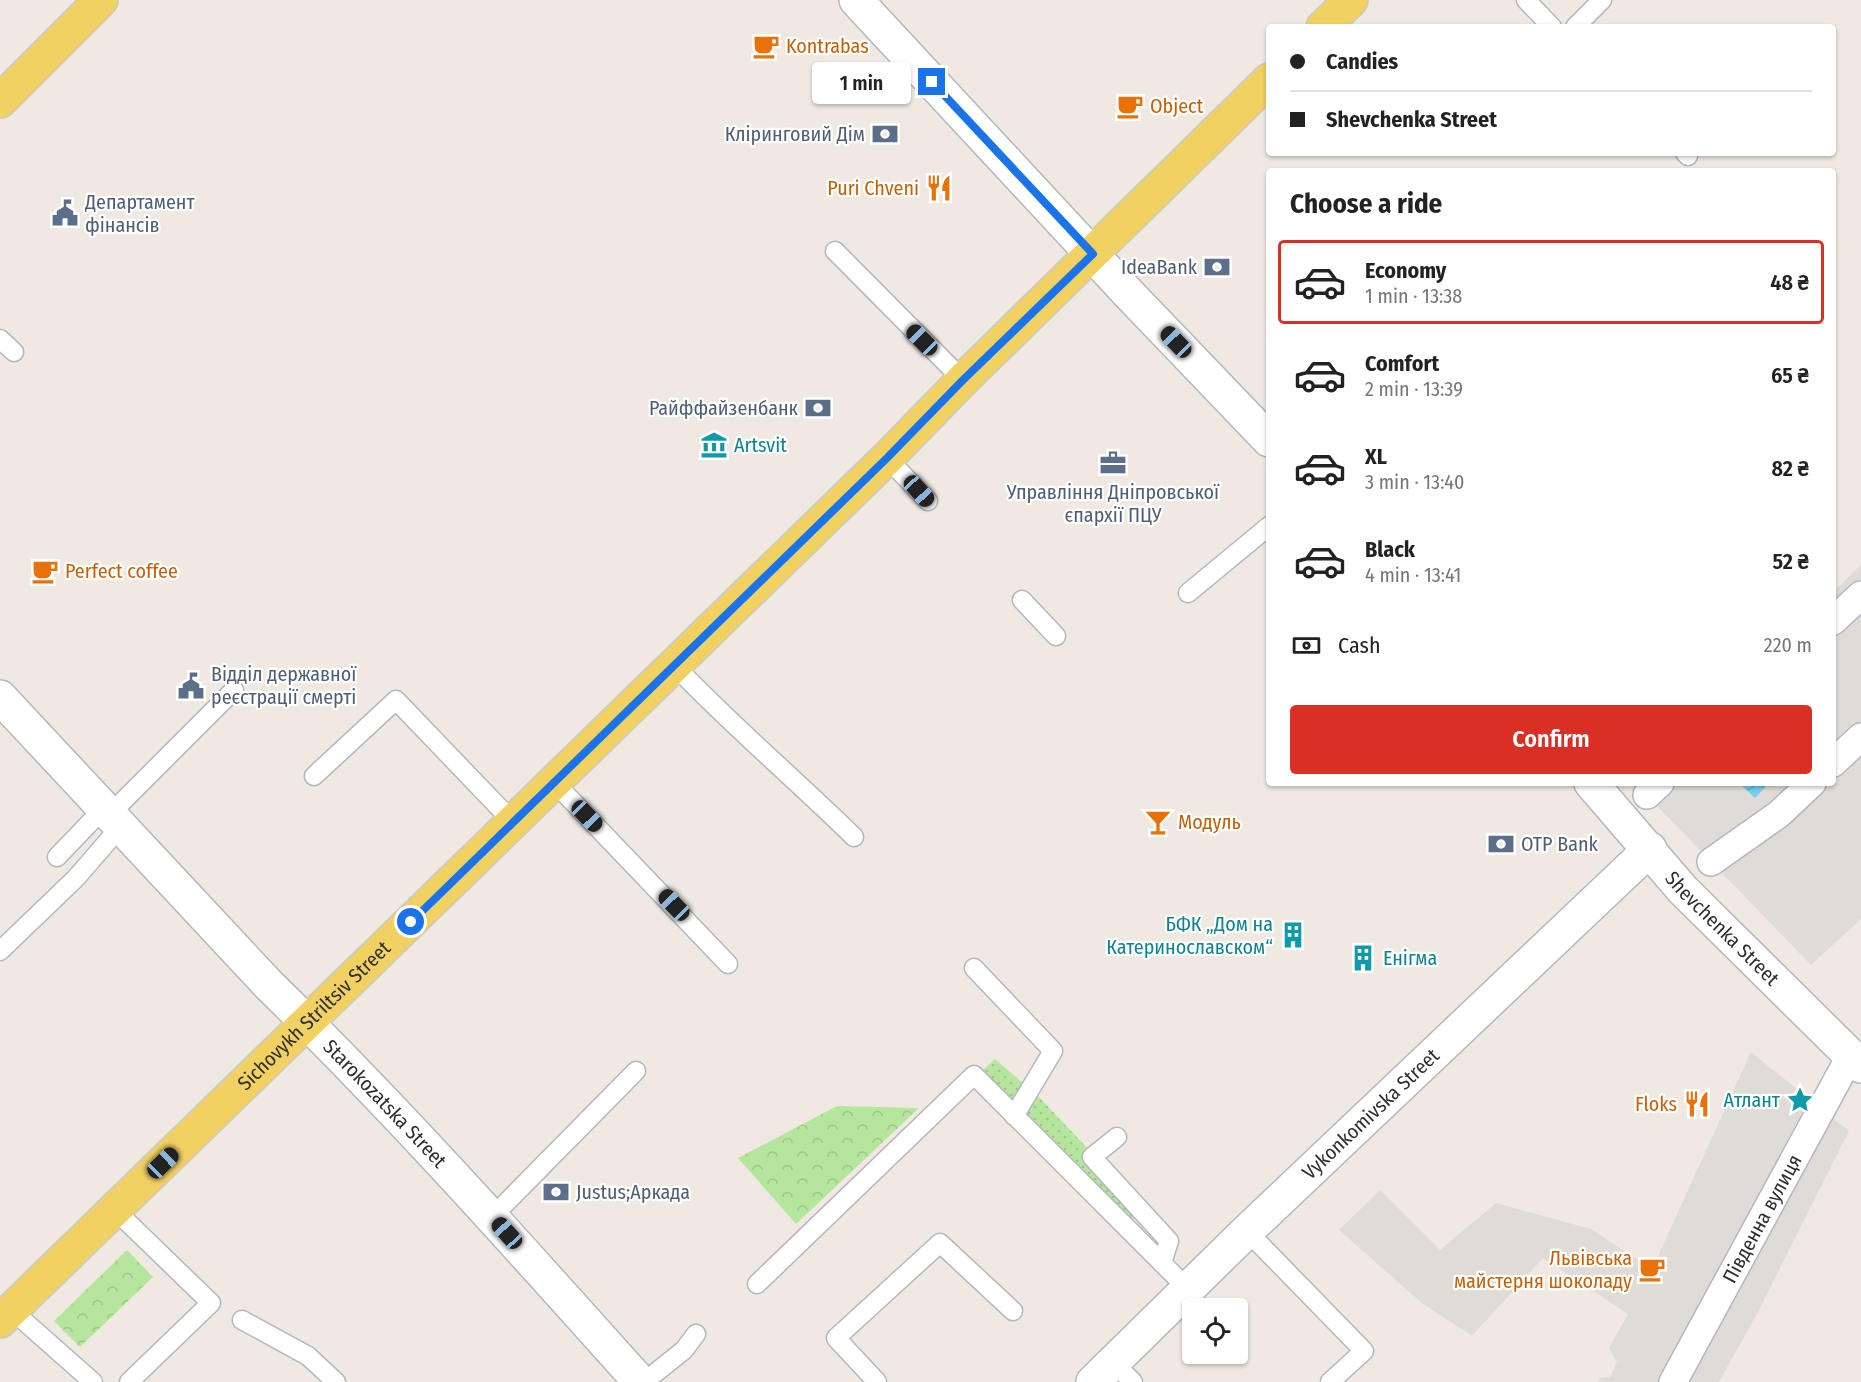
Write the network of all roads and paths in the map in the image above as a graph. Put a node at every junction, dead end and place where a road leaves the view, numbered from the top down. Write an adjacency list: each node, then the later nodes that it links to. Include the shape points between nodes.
1 (101, 0): 8 (main road)
2 (856, 0): 10 (street)
3 (1526, 0): 5 (lane)
4 (1602, 0): 6 (lane)
5 (1549, 24)
6 (1578, 24)
7 (1266, 83): 10 (main road, Sichovykh Striltsiv Street)
8 (0, 101)
9 (835, 251): 13 (lane)
10 (1093, 254): 13 (main road, Sichovykh Striltsiv Street); 14 (street)
11 (0, 339): 12 (lane)
12 (14, 352)
13 (963, 380): 15 (main road, Sichovykh Striltsiv Street)
14 (1266, 437)
15 (887, 458): 16 (lane); 23 (main road, Sichovykh Striltsiv Street)
16 (928, 501)
17 (1266, 528): 18 (lane)
18 (1188, 593)
19 (1861, 595): 21 (street)
20 (1022, 600): 22 (lane)
21 (1836, 618)
22 (1056, 636)
23 (674, 665): 29 (main road, Sichovykh Striltsiv Street); 34 (lane)
24 (234, 690): 32 (lane)
25 (0, 697): 32 (street, Starokozatska Street)
26 (1861, 737): 27 (street)
27 (1836, 760)
28 (314, 776): 33 (lane, via 396,700)
29 (554, 782): 33 (main road, Sichovykh Striltsiv Street); 39 (lane)
30 (1594, 786): 35 (street, Shevchenka Street)
31 (1809, 786): 37 (street, via 1779,814)
32 (111, 816): 36 (lane); 38 (lane, via 76,878); 41 (street, Starokozatska Street)
33 (513, 822): 41 (main road, Sichovykh Striltsiv Street)
34 (854, 837)
35 (1650, 849): 42 (street, Shevchenka Street, via 1683,890); 48 (street, Vykonkomivska Street)
36 (57, 857)
37 (1711, 862)
38 (0, 951)
39 (729, 964)
40 (974, 968): 44 (lane, via 1053,1051)
41 (308, 1023): 46 (main road, Sichovykh Striltsiv Street); 47 (street, Starokozatska Street)
42 (1856, 1060): 63 (street, Південна вулиця)
43 (636, 1071): 47 (lane)
44 (1014, 1116): 49 (lane); 50 (lane, via 974,1075)
45 (1117, 1137): 49 (lane, via 1092,1157 1169,1241)
46 (115, 1210): 52 (main road, Sichovykh Striltsiv Street); 58 (lane, via 211,1303)
47 (492, 1217): 60 (street, Starokozatska Street)
48 (1247, 1231): 51 (street, Vykonkomivska Street); 62 (lane, via 1364,1351)
49 (1162, 1263): 51 (lane)
50 (757, 1284)
51 (1188, 1289): 56 (street, Vykonkomivska Street)
52 (4, 1310): 57 (lane)
53 (1013, 1311): 61 (lane, via 940,1242 836,1338)
54 (242, 1320): 59 (lane, via 309,1356)
55 (696, 1334): 60 (lane, via 684,1350)
56 (1113, 1375)
57 (93, 1382)
58 (129, 1382)
59 (336, 1382)
60 (642, 1382)
61 (877, 1382)
62 (1330, 1382)
63 (1673, 1382)

